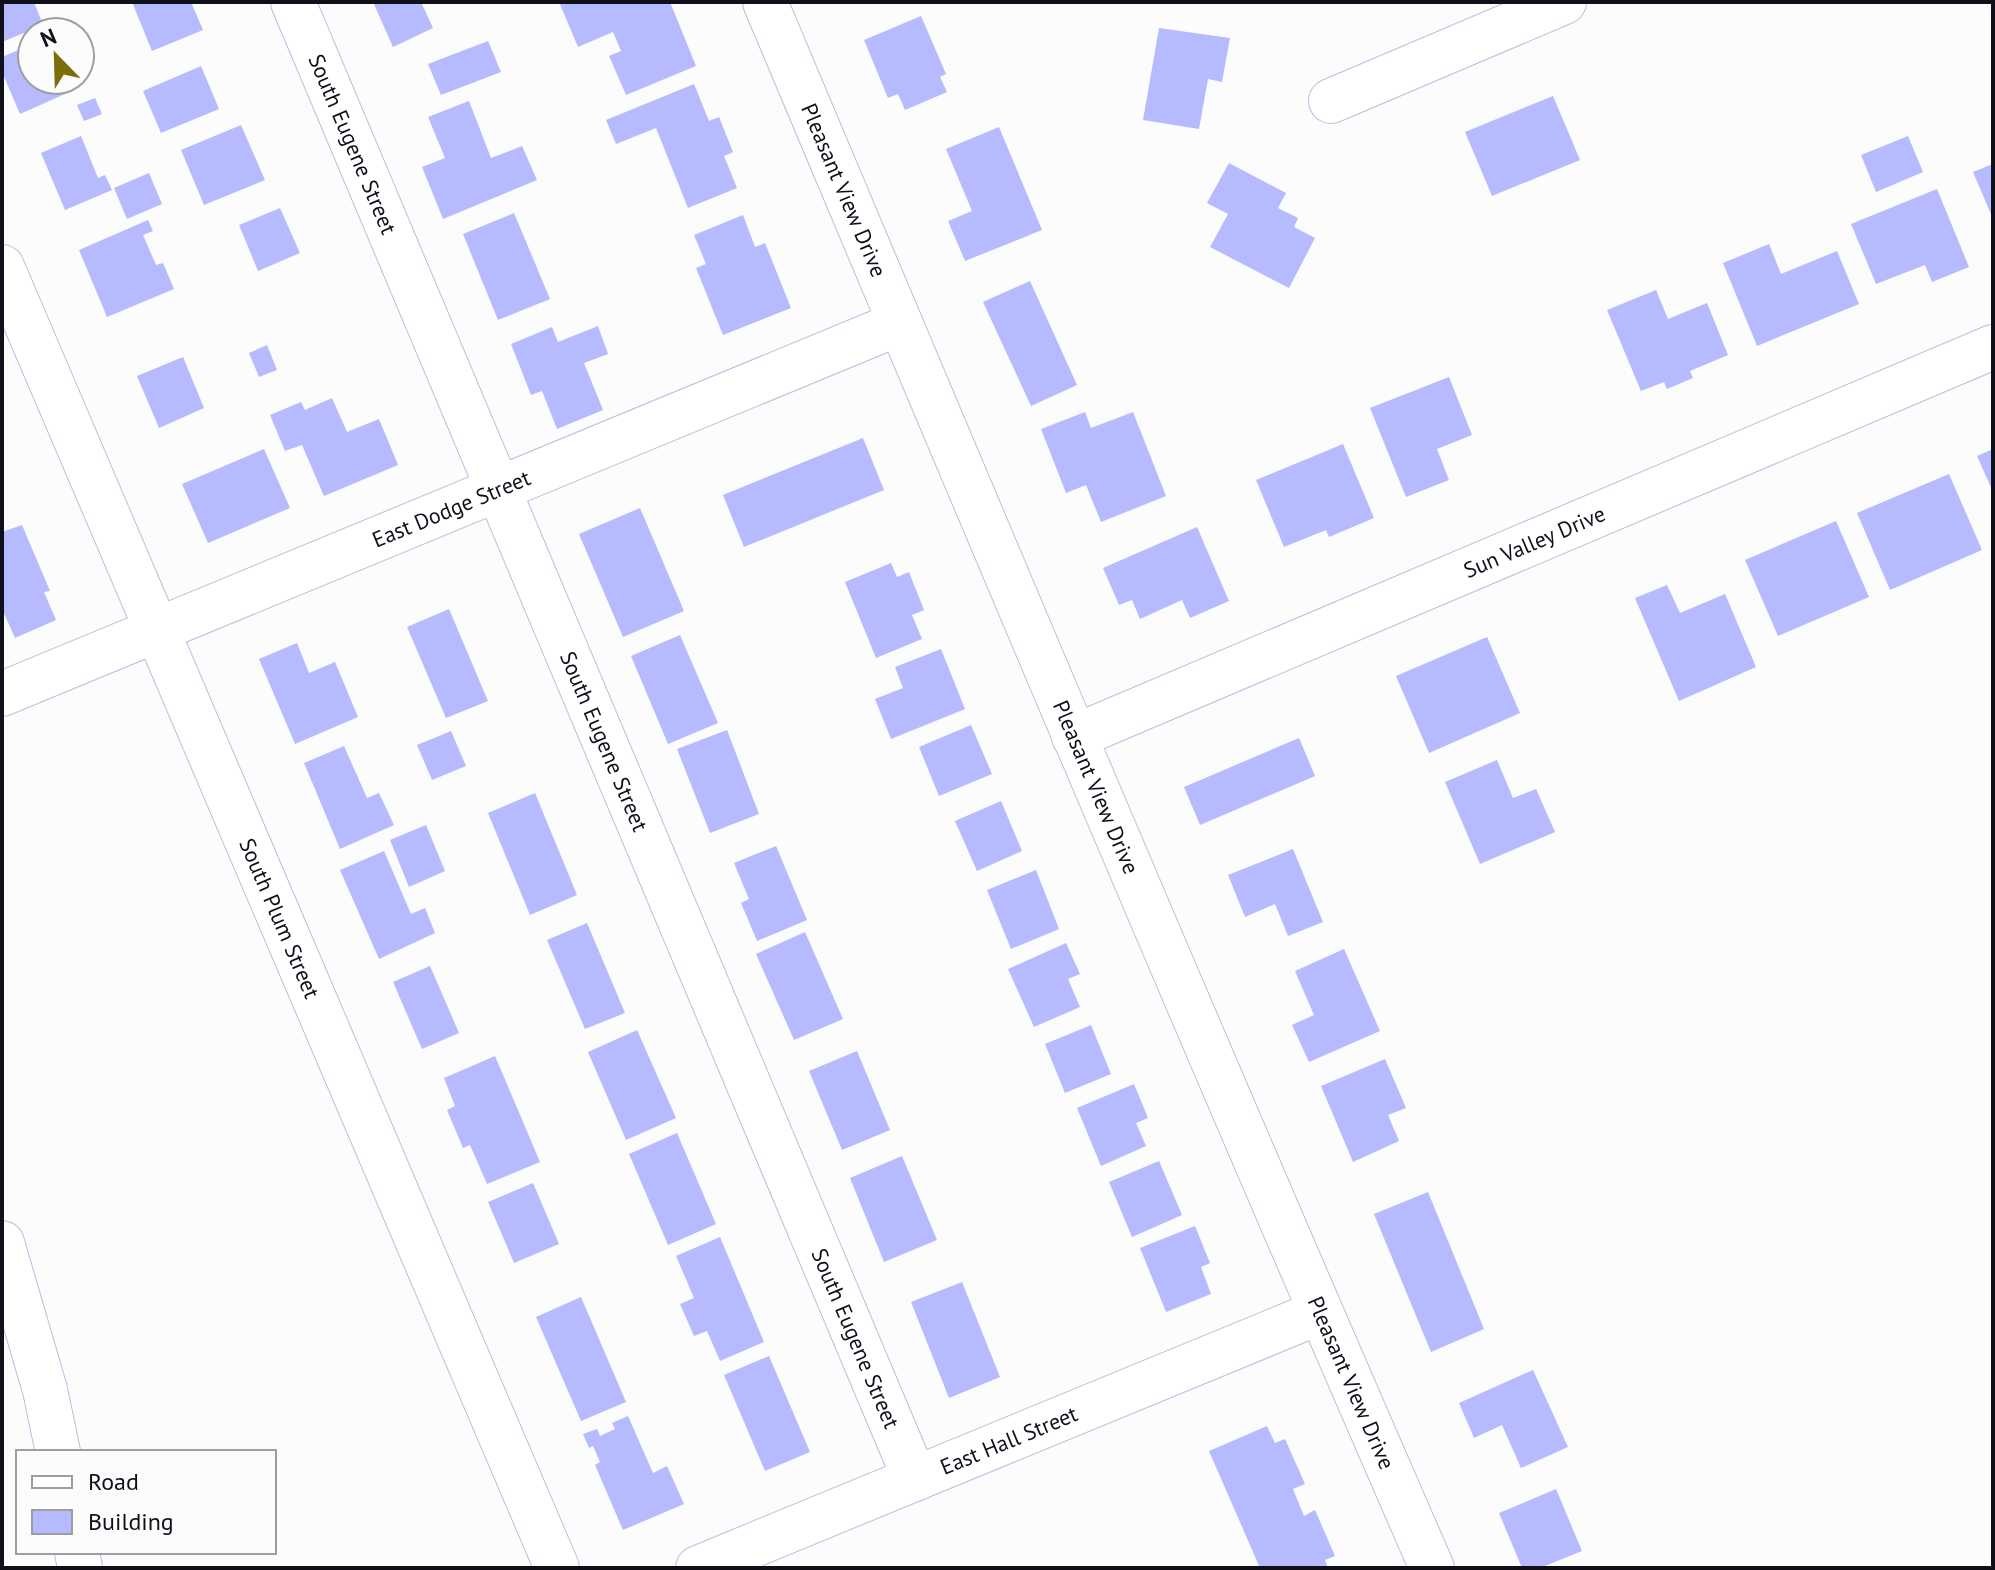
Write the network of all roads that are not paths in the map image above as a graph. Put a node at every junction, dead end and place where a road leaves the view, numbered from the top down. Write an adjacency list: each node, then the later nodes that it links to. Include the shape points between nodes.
1 (293, 2): 8 (street, South Eugene Street)
2 (765, 2): 6 (street, Pleasant View Drive)
3 (1564, 2): 4 (street)
4 (1331, 101)
5 (2, 267): 9 (street, South Plum Street)
6 (900, 323): 8 (street, East Dodge Street); 11 (street, Pleasant View Drive)
7 (1993, 347): 11 (street, Sun Valley Drive)
8 (498, 489): 9 (street, East Dodge Street); 15 (street, South Eugene Street)
9 (157, 630): 10 (street, East Dodge Street); 16 (street, South Plum Street)
10 (2, 694)
11 (1074, 737): 13 (street, Pleasant View Drive)
12 (6, 1271): 14 (street, via 45,1390)
13 (1320, 1312): 15 (street, East Hall Street); 18 (street, Pleasant View Drive)
14 (58, 1450)
15 (915, 1479): 17 (street, East Hall Street)
16 (557, 1568)
17 (698, 1568)
18 (1432, 1568)

